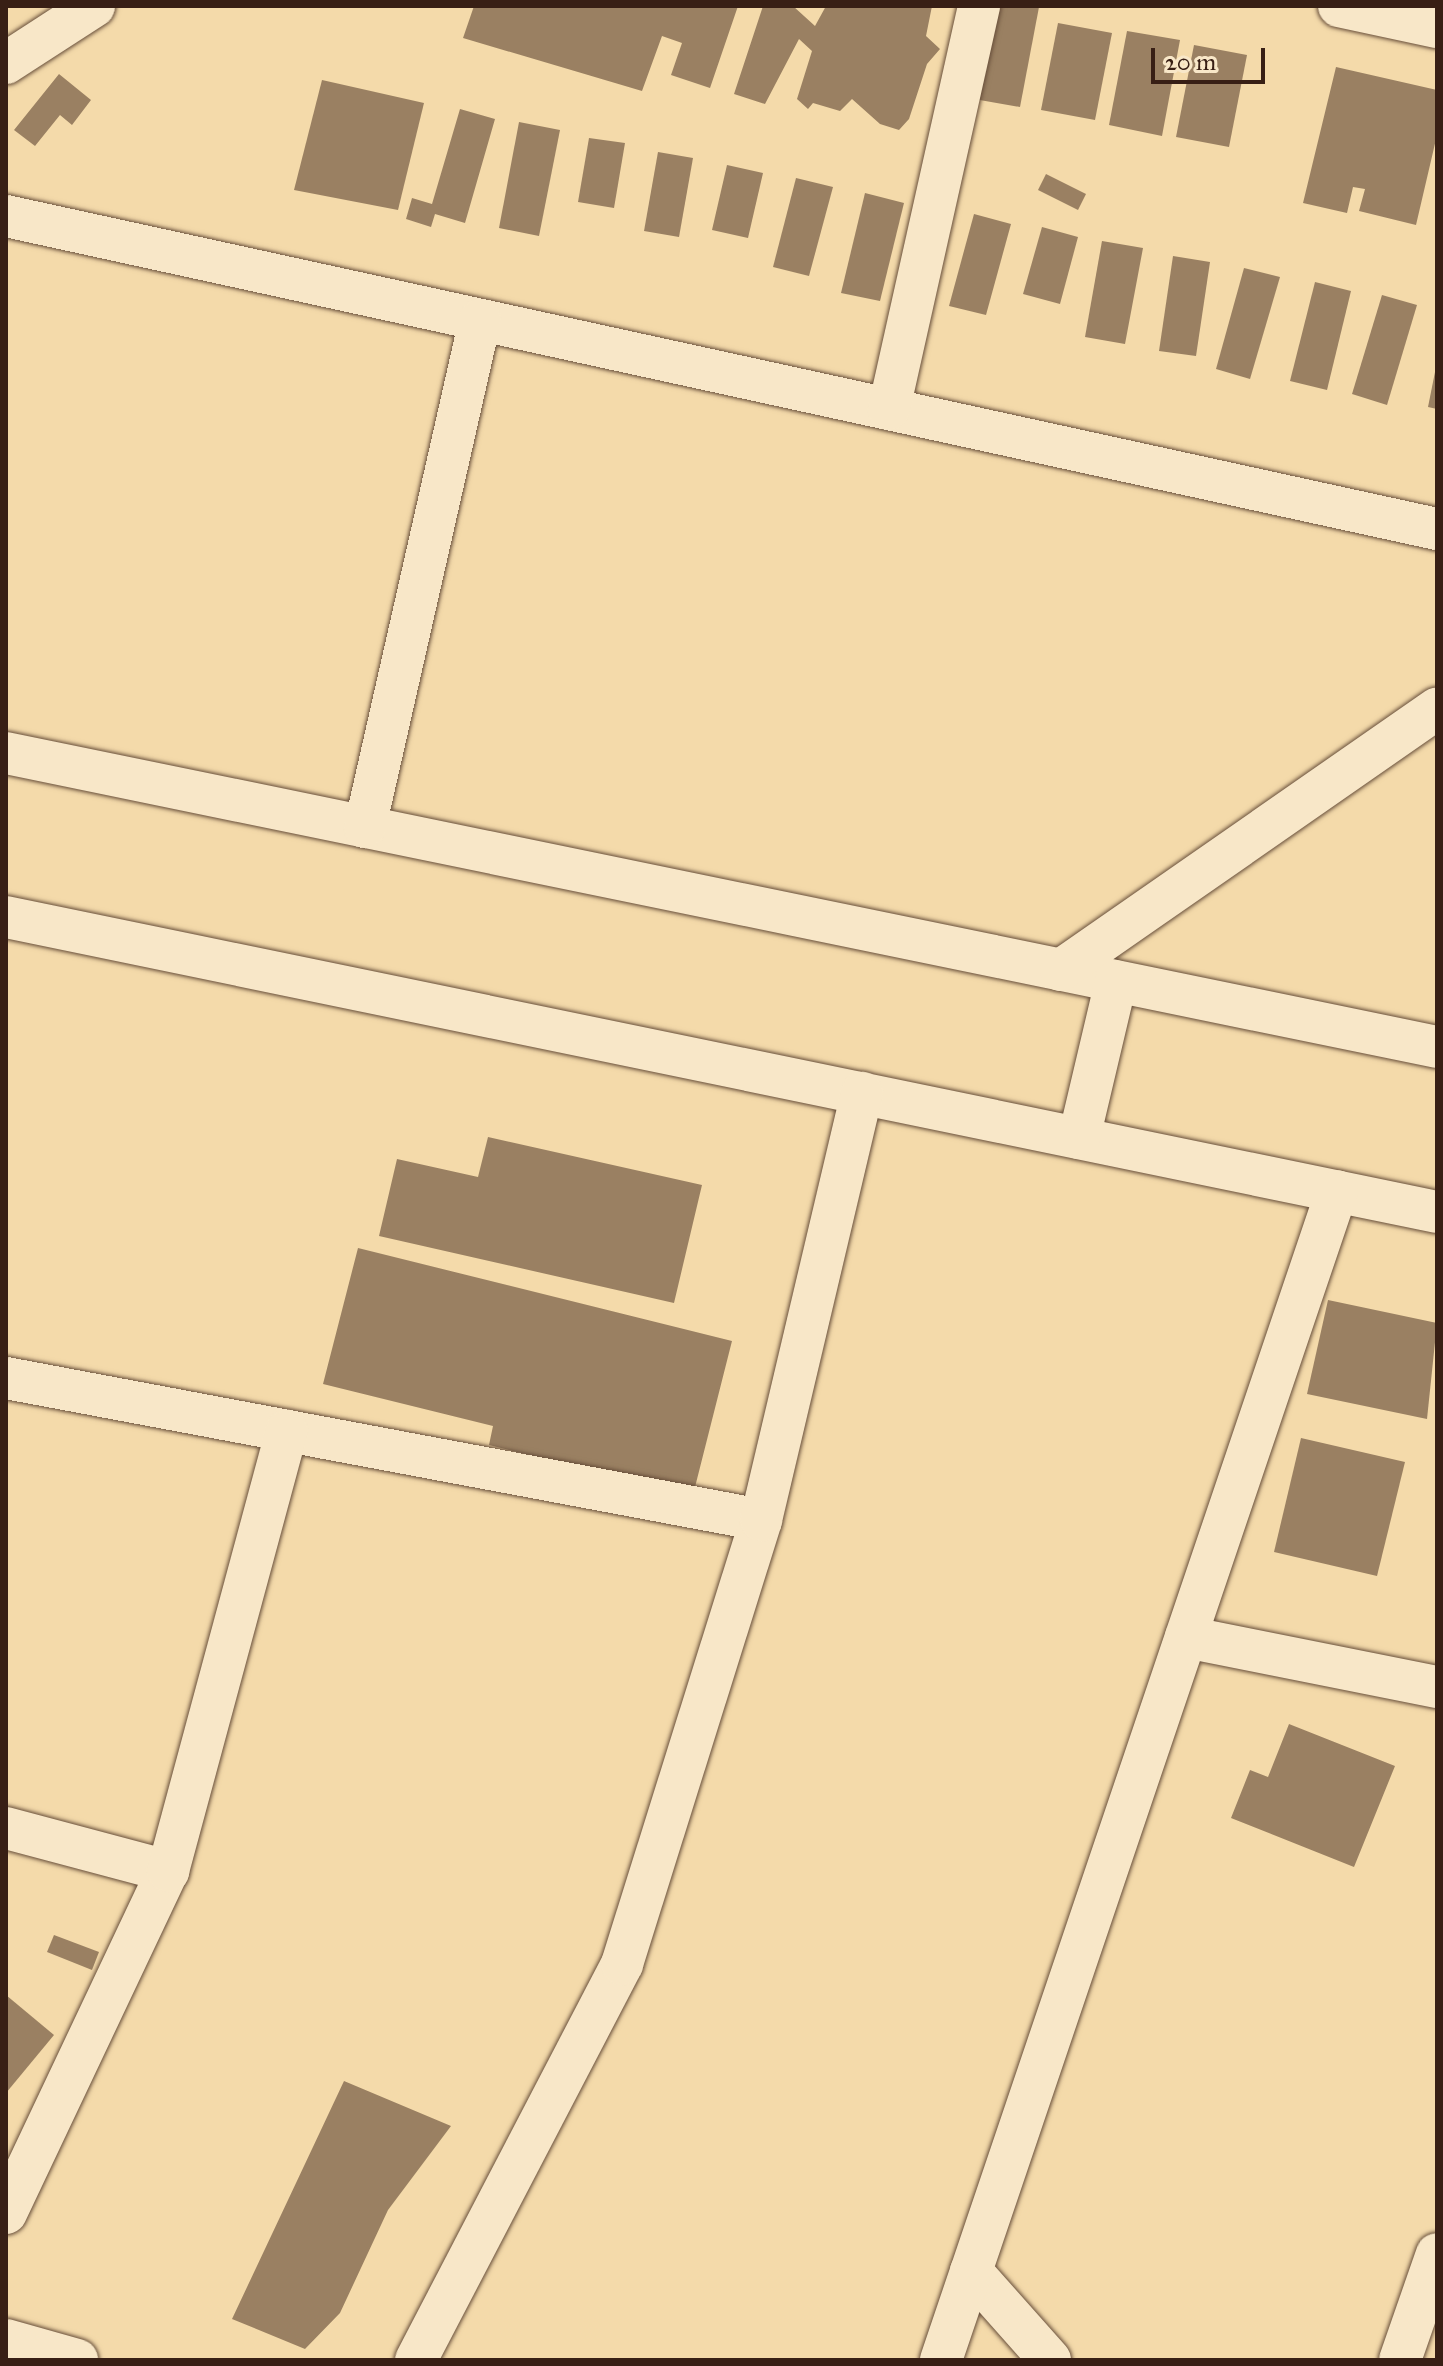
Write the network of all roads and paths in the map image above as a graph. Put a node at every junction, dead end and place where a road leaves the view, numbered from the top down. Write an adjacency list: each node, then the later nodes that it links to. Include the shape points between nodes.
1 (94, 6): 5 (street)
2 (979, 6): 8 (street)
3 (1339, 6): 4 (street)
4 (1437, 27)
5 (6, 63)
6 (6, 216): 7 (street)
7 (480, 320): 8 (street); 12 (street)
8 (889, 409): 9 (street)
9 (1437, 529)
10 (1437, 709): 14 (street)
11 (6, 753): 12 (street)
12 (365, 827): 14 (street)
13 (6, 917): 17 (street)
14 (1061, 970): 15 (street)
15 (1116, 981): 16 (street); 18 (street)
16 (1437, 1047)
17 (862, 1093): 18 (street); 23 (street)
18 (1079, 1138): 19 (street)
19 (1337, 1191): 20 (street); 24 (street)
20 (1437, 1212)
21 (6, 1378): 22 (street)
22 (287, 1431): 23 (street); 27 (street)
23 (761, 1520): 32 (street, via 622,1964)
24 (1186, 1637): 25 (street); 30 (street)
25 (1437, 1687)
26 (6, 1828): 27 (street)
27 (168, 1871): 28 (street)
28 (6, 2213)
29 (1437, 2254): 36 (street)
30 (971, 2271): 34 (street); 35 (street)
31 (6, 2340): 33 (street)
32 (422, 2358)
33 (77, 2360)
34 (941, 2360)
35 (1050, 2360)
36 (1400, 2360)

